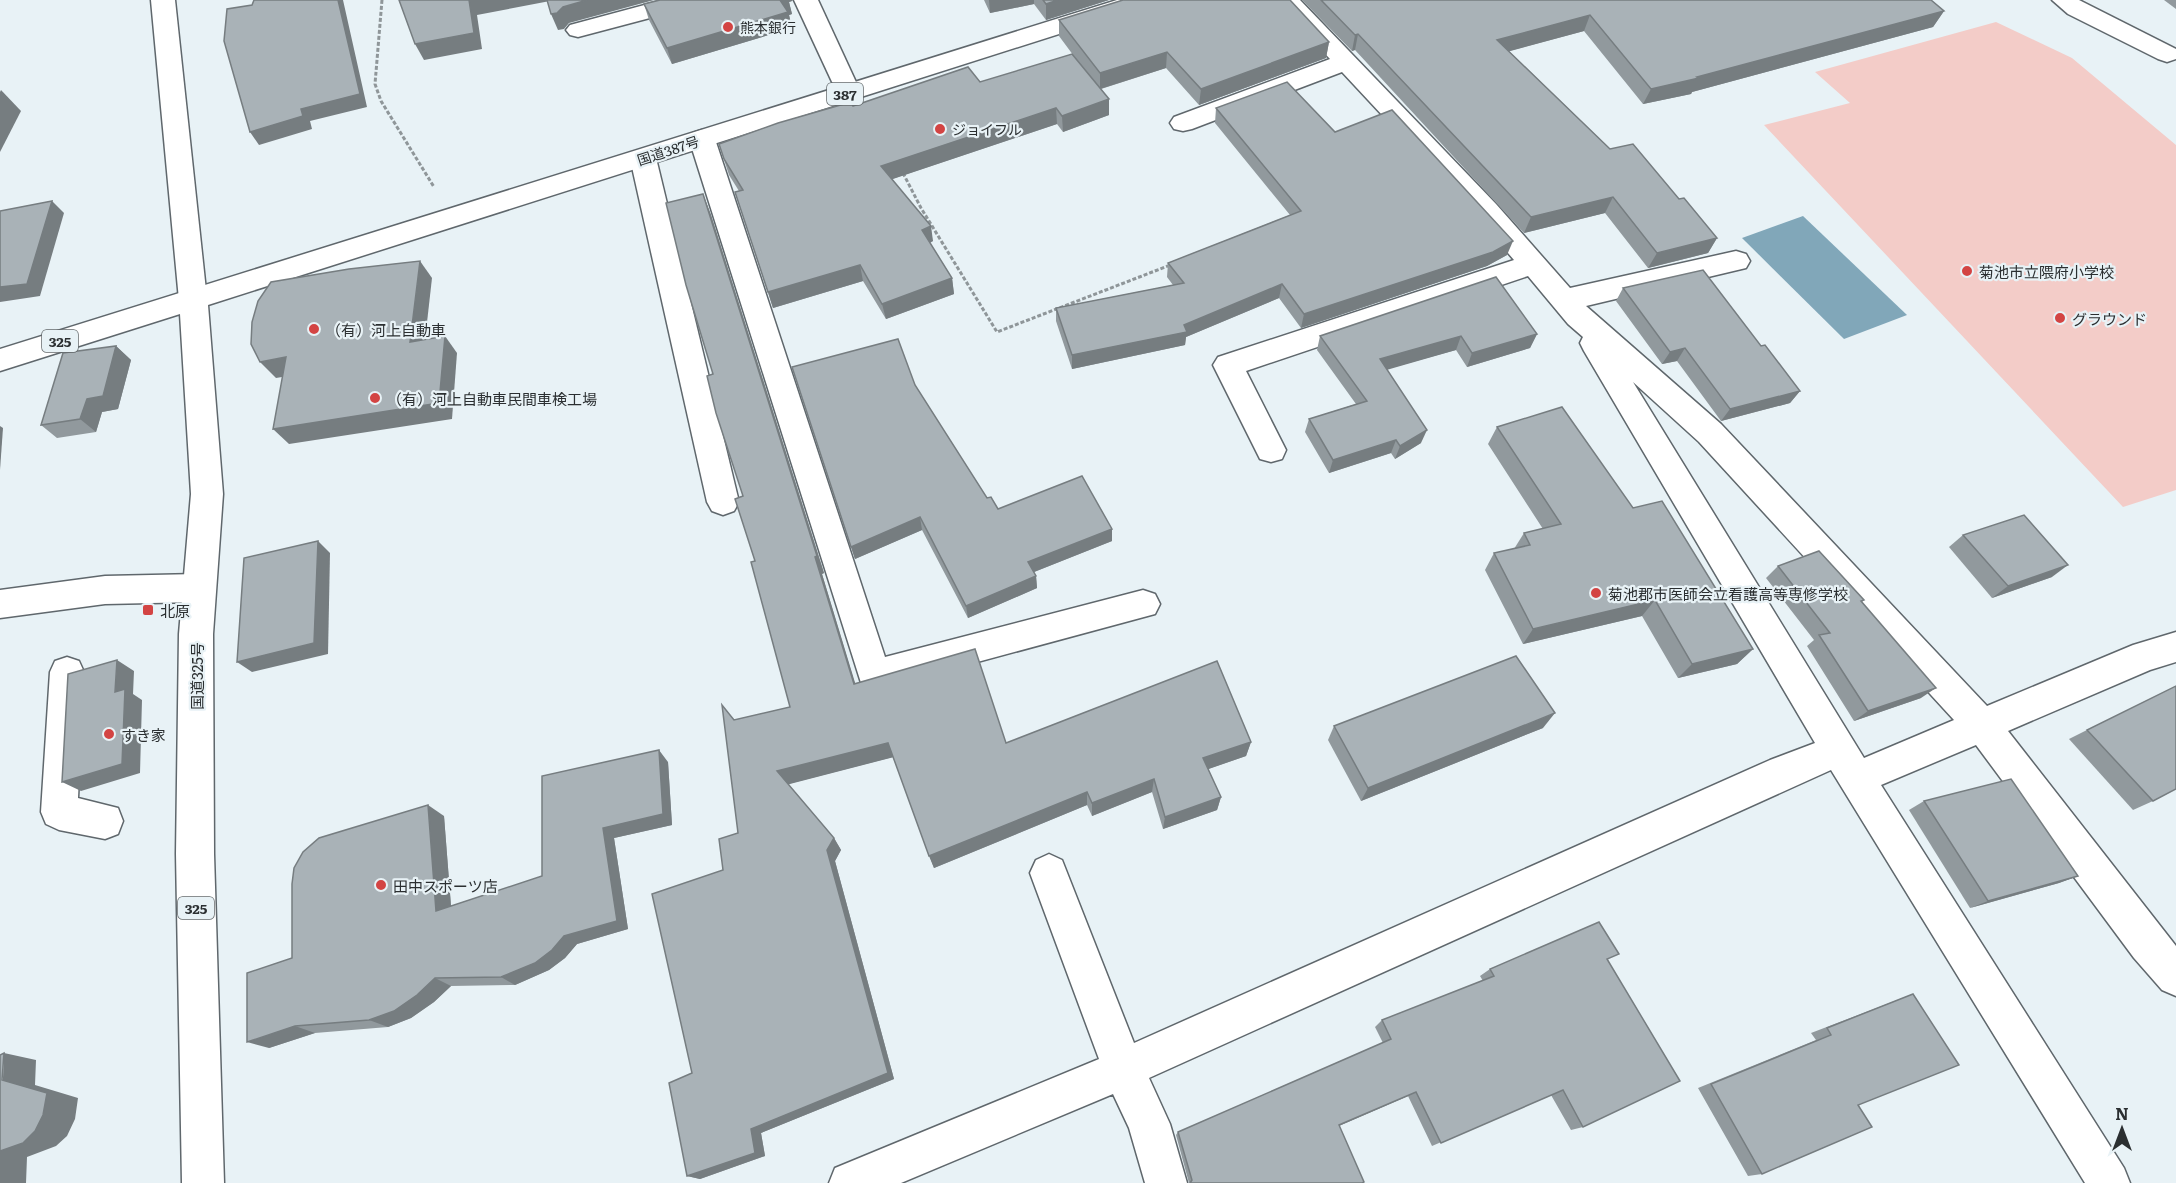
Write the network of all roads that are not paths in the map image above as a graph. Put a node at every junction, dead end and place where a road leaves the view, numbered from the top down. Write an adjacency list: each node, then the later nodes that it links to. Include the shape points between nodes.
1 (163, 0): 16 (main road, 国道325号)
2 (691, 0): 7 (main road)
3 (806, 0): 10 (main road)
4 (1142, 0): 10 (main road, 国道387号 / 387)
5 (1287, 0): 9 (main road)
6 (2064, 0): 8 (main road)
7 (578, 30)
8 (2168, 54)
9 (1346, 62): 11 (main road); 15 (main road)
10 (849, 93): 12 (main road, 国道387号 / 387)
11 (1183, 123)
12 (702, 139): 13 (main road, 国道387号 / 387); 23 (main road, via 873,675)
13 (643, 158): 16 (main road, 国道387号 / 387); 20 (main road)
14 (1736, 261): 17 (main road)
15 (1533, 264): 17 (main road); 19 (main road, via 1228,365)
16 (194, 300): 18 (main road, 325); 21 (main road, 国道325号 / 325, via 207,494)
17 (1571, 308): 26 (main road, via 1710,433); 27 (main road)
18 (0, 360)
19 (1272, 450)
20 (723, 502)
21 (198, 588): 22 (main road, via 105,590); 32 (main road, 国道325号 / 325, via 195,854)
22 (0, 604)
23 (1143, 604)
24 (2176, 647): 26 (main road, via 2145,656)
25 (67, 672): 28 (main road, via 59,812)
26 (1983, 726): 27 (main road); 30 (main road)
27 (1848, 764): 31 (main road, via 1783,772); 35 (main road)
28 (105, 821)
29 (1049, 873): 31 (main road)
30 (2176, 976)
31 (1123, 1069): 33 (main road); 34 (main road, via 1149,1124)
32 (203, 1183)
33 (850, 1183)
34 (1166, 1183)
35 (2109, 1183)

